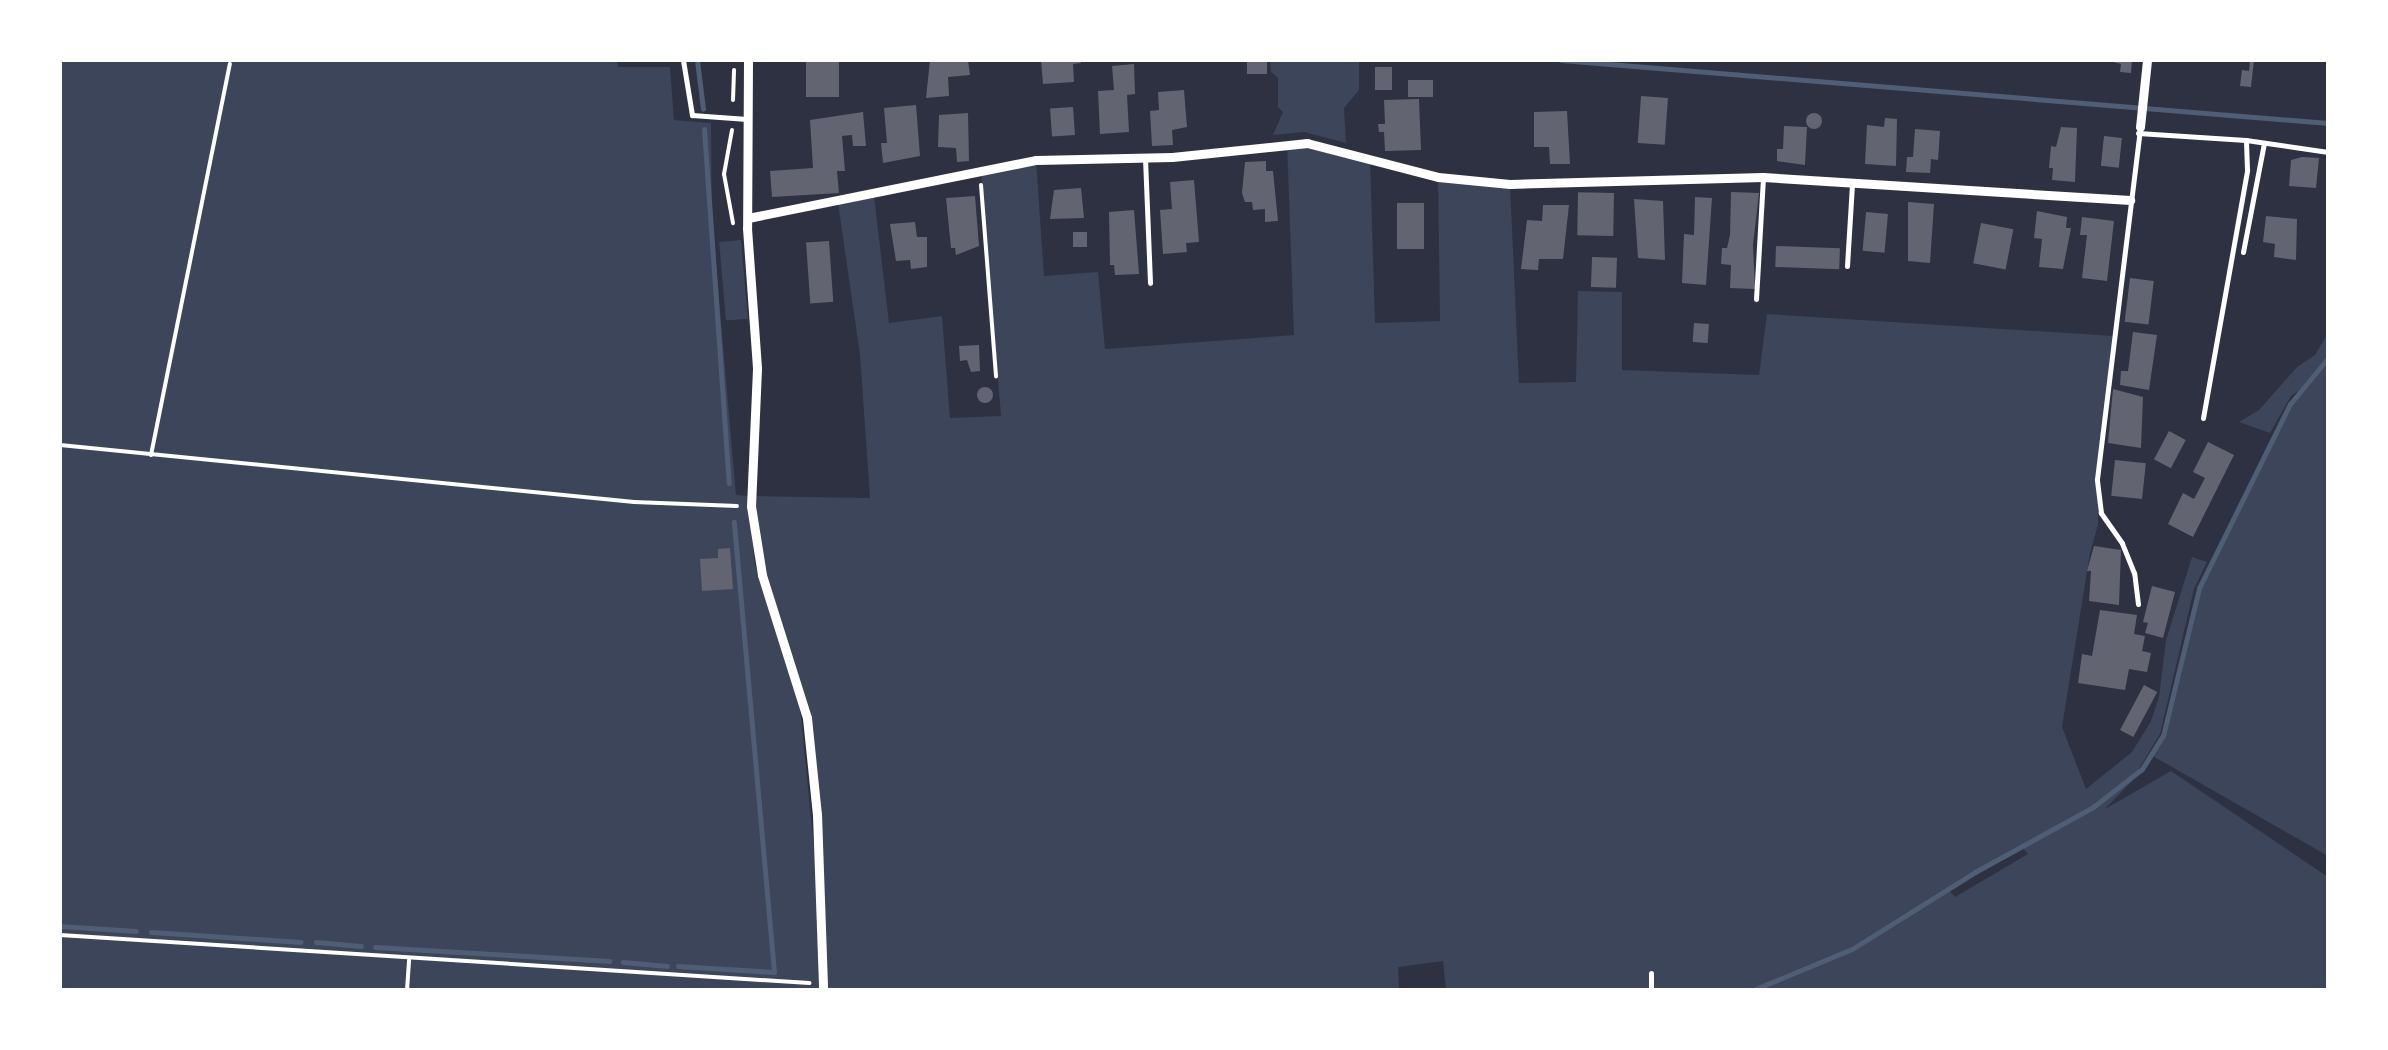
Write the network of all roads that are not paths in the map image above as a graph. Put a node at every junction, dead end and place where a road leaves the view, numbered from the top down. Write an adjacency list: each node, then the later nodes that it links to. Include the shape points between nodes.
1 (683, 60): 4 (lane, via 692,115)
2 (2148, 60): 5 (street)
3 (743, 62): 4 (street)
4 (749, 119): 13 (street)
5 (2139, 130): 6 (lane); 12 (lane)
6 (2246, 140): 7 (lane); 18 (lane)
7 (2264, 143): 8 (lane); 14 (lane)
8 (2328, 152)
9 (1145, 158): 10 (street, via 1306,143 1438,178 1510,184); 13 (street, via 1036,160); 16 (lane)
10 (1763, 176): 11 (street); 17 (lane)
11 (1852, 181): 12 (street); 15 (lane)
12 (2130, 200): 19 (lane, via 2097,479 2100,510 2122,543)
13 (747, 223): 21 (street, via 758,369 751,506 762,575 807,718)
14 (2242, 252)
15 (1847, 266)
16 (1150, 284)
17 (1756, 299)
18 (2203, 418)
19 (2138, 604)
20 (1651, 973): 22 (lane)
21 (823, 987)
22 (1651, 990)

